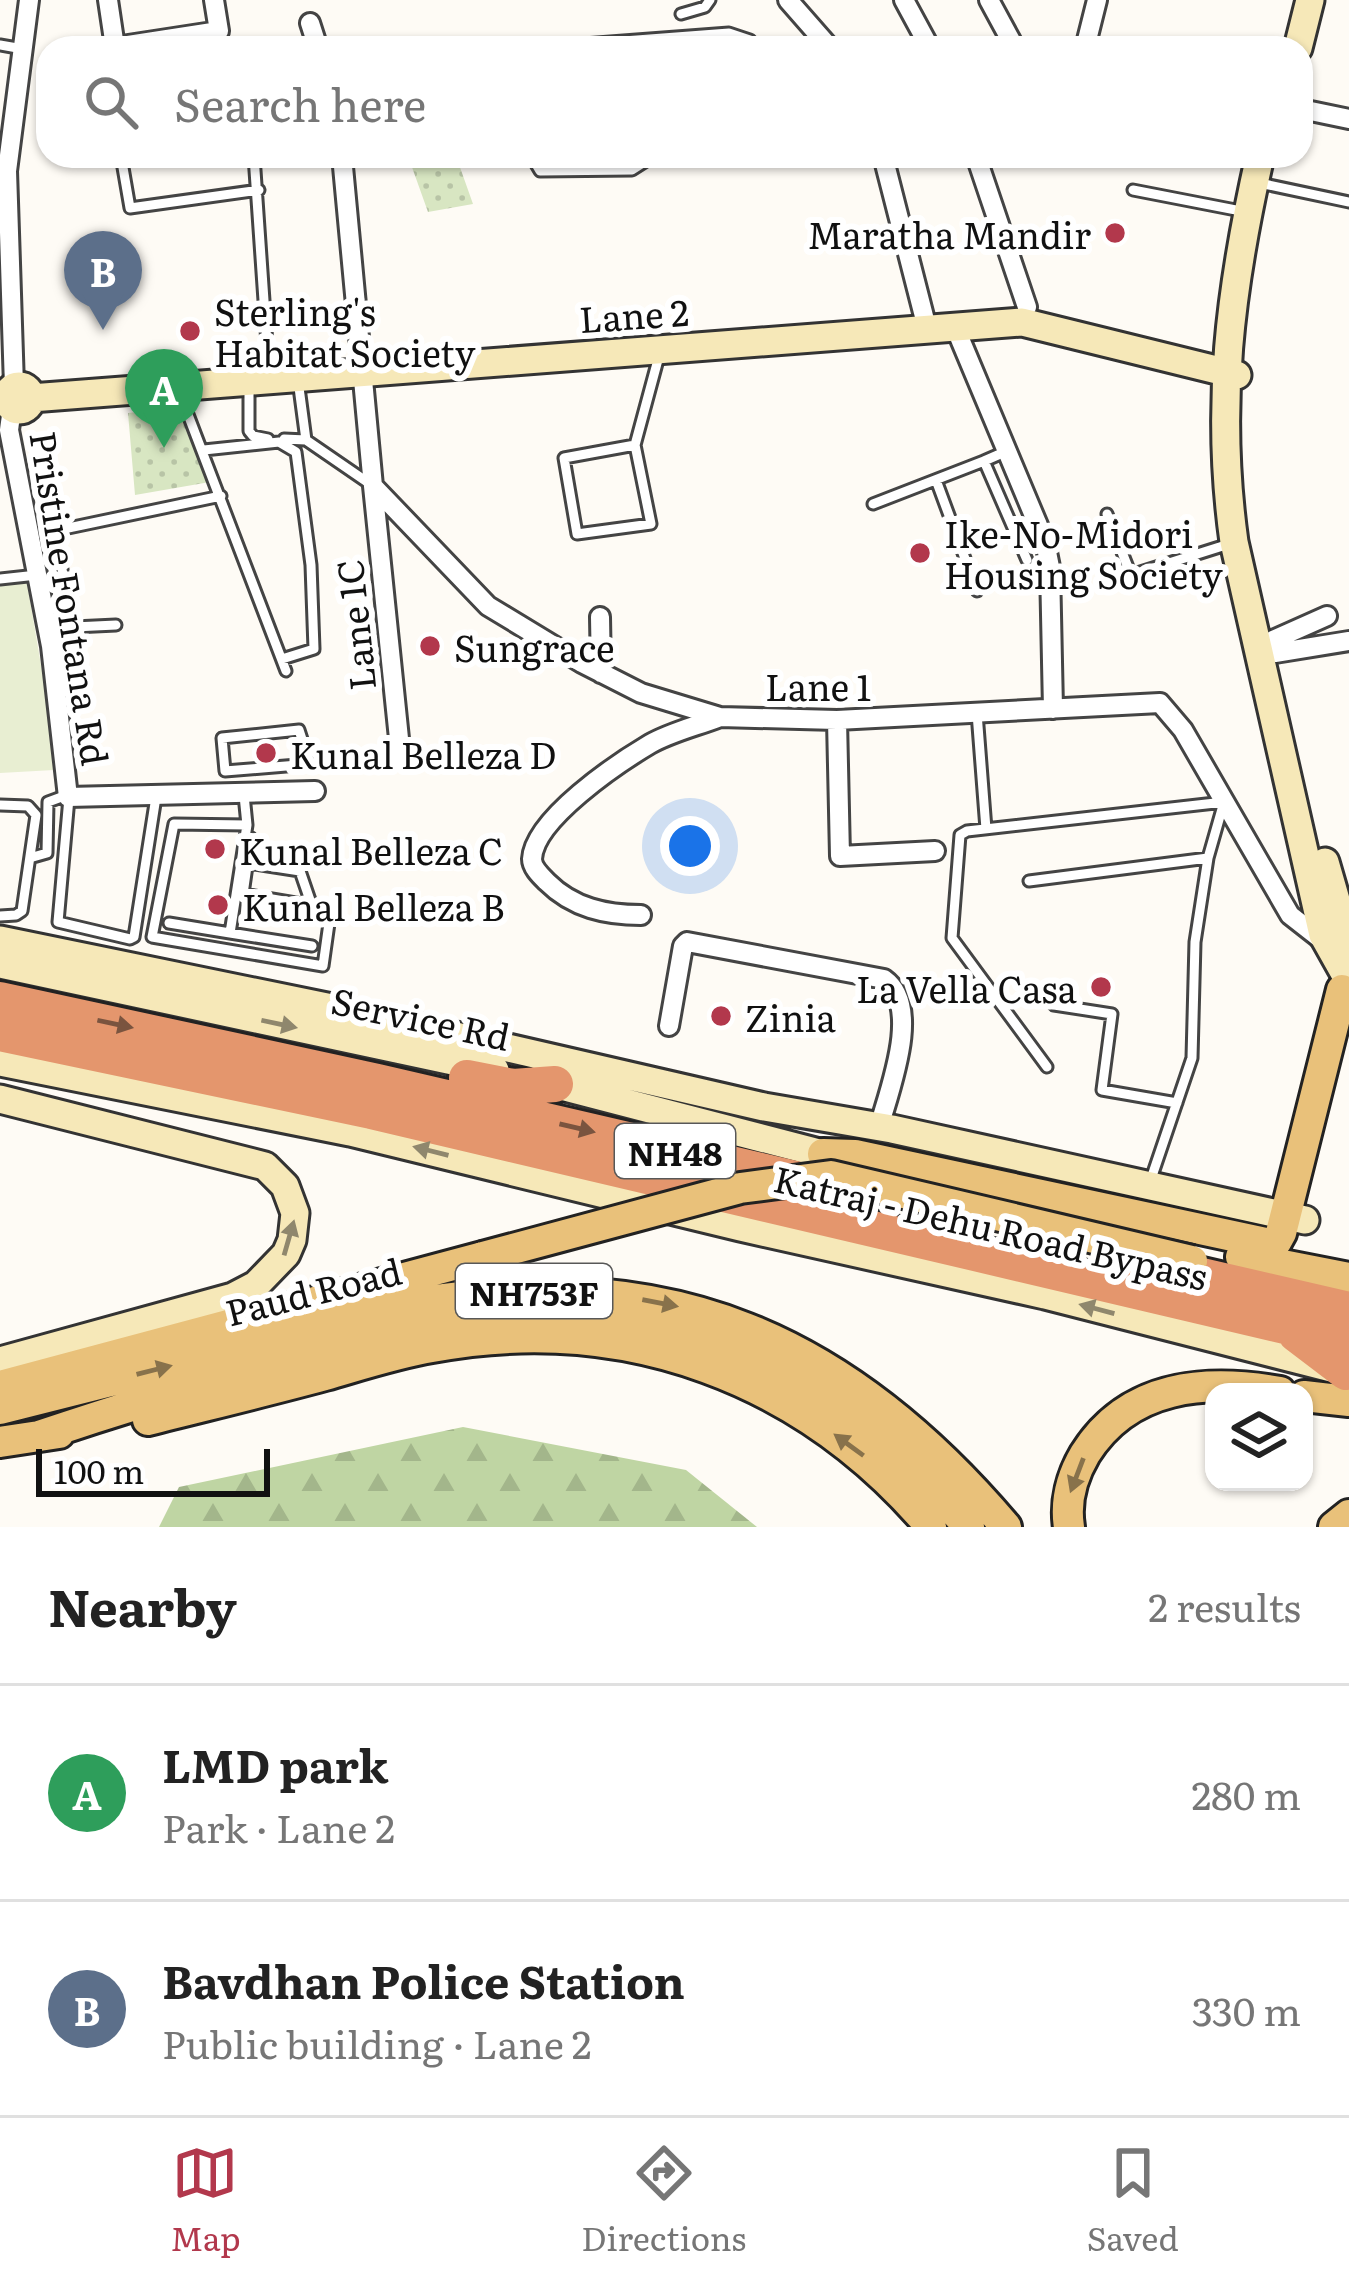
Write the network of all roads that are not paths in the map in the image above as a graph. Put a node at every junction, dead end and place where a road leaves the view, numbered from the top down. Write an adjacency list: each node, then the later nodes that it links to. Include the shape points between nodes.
1 (29, 0): 25 (street, Pristine Fontana Rd)
2 (108, 0): 13 (street)
3 (214, 0): 14 (street, via 219,31)
4 (710, 0): 11 (lane)
5 (788, 0): 18 (street)
6 (904, 0): 19 (street)
7 (989, 0): 20 (street)
8 (1097, 0): 21 (street)
9 (1295, 0): 22 (street)
10 (1310, 0): 23 (street)
11 (681, 14)
12 (310, 22): 15 (street)
13 (113, 36)
14 (186, 36)
15 (314, 36)
16 (689, 36): 17 (lane)
17 (738, 36)
18 (820, 36)
19 (924, 36)
20 (1009, 36)
21 (1088, 36)
22 (1287, 36)
23 (1301, 36)
24 (0, 45): 25 (lane)
25 (23, 49): 35 (street, Pristine Fontana Rd)
26 (1313, 112): 27 (street)
27 (1349, 119)
28 (123, 168): 37 (lane, via 130,208)
29 (256, 168): 37 (lane)
30 (343, 168): 44 (street)
31 (538, 168): 32 (lane)
32 (635, 168)
33 (887, 168): 42 (street)
34 (980, 168): 41 (street)
35 (4, 170): 48 (street, Pristine Fontana Rd)
36 (1262, 170): 39 (lane); 40 (street); 45 (street)
37 (260, 190): 46 (lane)
38 (1133, 190): 40 (lane)
39 (1349, 202)
40 (1247, 212): 45 (street)
41 (1027, 307)
42 (941, 328): 43 (street, Lane 2); 45 (street, Lane 2, via 1022,322); 52 (street)
43 (659, 349): 44 (street, Lane 2); 50 (lane)
44 (359, 371): 46 (street, Lane 2); 55 (street)
45 (1230, 374): 59 (street, via 1226,481); 68 (street, via 1250,547)
46 (272, 378): 47 (street, Lane 2); 49 (lane); 49 (lane, via 248,431)
47 (177, 386): 48 (street, Lane 2); 51 (lane)
48 (13, 394): 61 (street, Pristine Fontana Rd, via 10,433)
49 (306, 440): 55 (lane)
50 (635, 445): 50 (lane, via 564,458 578,534 651,524)
51 (204, 450): 56 (lane); 56 (lane, via 279,442 296,452 314,649 284,665)
52 (1006, 452): 53 (lane); 70 (street, via 1048,554)
53 (984, 461): 54 (lane); 60 (lane)
54 (936, 480): 57 (lane); 63 (lane)
55 (373, 486): 69 (street, Lane 1, via 488,606); 74 (street, Lane 1C)
56 (221, 496): 66 (lane, via 54,531 74,627)
57 (873, 505)
58 (1107, 514): 59 (lane, via 1131,575)
59 (1234, 542): 98 (street)
60 (1027, 560)
61 (37, 575): 62 (lane); 79 (street, Pristine Fontana Rd)
62 (0, 579)
63 (977, 591)
64 (1327, 616): 68 (street)
65 (600, 617): 69 (street)
66 (116, 625)
67 (1349, 640): 68 (street)
68 (1274, 646): 98 (street)
69 (601, 673): 72 (street, Lane 1)
70 (1053, 709): 71 (street, Lane 1); 80 (street, Lane 1, via 1160,703)
71 (977, 713): 73 (street, Lane 1); 83 (lane)
72 (720, 717): 73 (street, Lane 1); 92 (street, via 652,743 575,795 533,855 550,886 573,901 607,915)
73 (837, 720): 86 (street, via 840,856)
74 (401, 758)
75 (298, 765): 75 (lane, via 225,771 222,738 298,730 310,764); 76 (lane)
76 (308, 791): 77 (street)
77 (244, 794): 78 (street); 82 (lane)
78 (156, 796): 79 (street); 79 (lane, via 130,939 58,922)
79 (68, 797): 87 (lane, via 48,802 47,853)
80 (1224, 802): 83 (lane); 88 (lane); 98 (street, Lane 1, via 1290,915)
81 (0, 805): 87 (lane, via 34,809)
82 (247, 825): 95 (lane); 96 (lane, via 174,824 152,937)
83 (986, 830): 108 (lane, via 958,839 952,938)
84 (178, 832): 96 (lane)
85 (251, 838): 89 (lane)
86 (935, 851)
87 (33, 857): 93 (lane, via 22,911)
88 (1208, 858): 90 (lane); 112 (lane, via 1195,942 1192,1058)
89 (248, 863): 91 (lane, via 300,871); 91 (lane, via 243,894)
90 (1029, 881)
91 (312, 906): 96 (lane, via 331,909 323,966)
92 (641, 915)
93 (0, 916)
94 (169, 923): 95 (lane)
95 (230, 933): 99 (lane)
96 (158, 938)
97 (0, 940): 113 (street)
98 (1338, 944): 101 (street)
99 (312, 946)
100 (0, 964): 110 (street, Service Rd, one-way to 110)
101 (1347, 985): 116 (main road)
102 (0, 1000): 109 (highway, Katraj - Dehu Road Bypass / NH48, one-way to 109)
103 (1054, 1005): 112 (lane, via 1112,1015 1102,1090)
104 (669, 1026): 113 (street, via 690,941 884,979 895,986 904,1014)
105 (1349, 1026): 116 (main road)
106 (0, 1033): 120 (highway, Katraj - Dehu Road Bypass / NH48, via 1283,1324)
107 (0, 1062): 120 (street, one-way to 107, via 350,1132)
108 (1047, 1067)
109 (322, 1070): 110 (highway, via 374,1061 513,1087); 118 (highway, Katraj - Dehu Road Bypass / NH48, one-way to 118)
110 (554, 1084): 114 (street, Service Rd)
111 (0, 1100): 119 (street, one-way to 111, via 233,1297 277,1268 295,1213 285,1186 265,1166)
112 (1177, 1102): 115 (lane)
113 (879, 1127): 116 (street)
114 (823, 1154): 116 (main road, via 1255,1242 1276,1242); 118 (main road, via 869,1173)
115 (1152, 1176)
116 (1295, 1218): 118 (main road, via 1304,1249)
117 (1192, 1261): 118 (highway); 122 (main road, bridge, via 831,1176 740,1188)
118 (1347, 1290)
119 (0, 1361)
120 (1348, 1371): 123 (main road)
121 (1205, 1385): 131 (main road, one-way to 131, via 1157,1395 1099,1432 1071,1488)
122 (0, 1386)
123 (1313, 1394)
124 (0, 1409): 130 (main road, Paud Road / NH753F, one-way to 130, via 423,1302 493,1291 602,1293 670,1304 795,1348 915,1431)
125 (39, 1436): 126 (main road, NH753F); 128 (main road, NH753F, one-way to 125, via 866,1457 768,1393 655,1351 600,1340 535,1336 430,1347 142,1421); 129 (main road, via 250,1370 425,1327 549,1314 662,1328 720,1346 832,1402 882,1438)
126 (0, 1442)
127 (1349, 1515): 132 (main road)
128 (931, 1527)
129 (969, 1527)
130 (1006, 1527)
131 (1069, 1527)
132 (1334, 1527)

